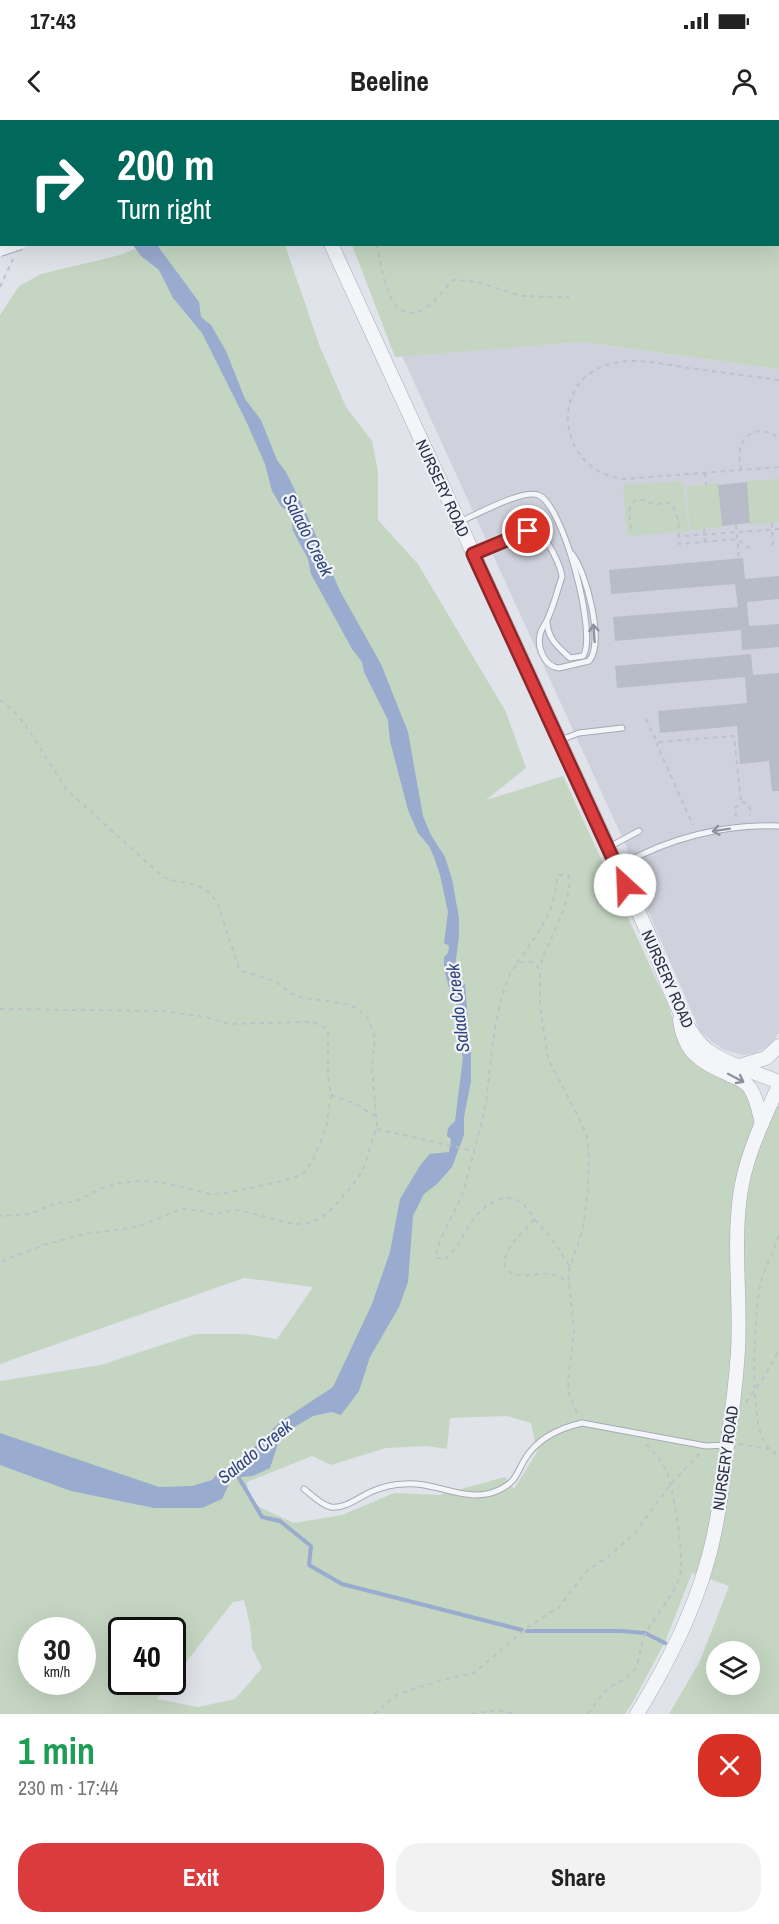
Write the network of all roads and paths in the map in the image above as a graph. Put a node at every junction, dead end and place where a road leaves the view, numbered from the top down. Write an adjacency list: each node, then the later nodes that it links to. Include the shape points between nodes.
1 (15, 246): 4 (street, bridge)
2 (332, 246): 14 (street, NURSERY ROAD)
3 (377, 246): 7 (path, via 394,305 404,313 414,314 435,302 454,280 478,282 520,296)
4 (0, 251)
5 (14, 256): 6 (path)
6 (0, 287)
7 (569, 297)
8 (779, 381): 12 (path, via 627,361 599,368 576,390 568,411 568,431 577,452 594,469 624,480)
9 (779, 439): 11 (path, via 768,431 749,435 740,448)
10 (779, 467): 11 (path)
11 (741, 470): 12 (path)
12 (705, 473): 13 (path)
13 (706, 485)
14 (458, 522): 28 (street, NURSERY ROAD); 29 (lane, via 525,494 538,495 551,507)
15 (772, 523): 19 (path)
16 (736, 525): 21 (path)
17 (631, 529): 25 (path, via 629,510 635,500 654,505 667,502 677,512 680,544)
18 (704, 529): 22 (path)
19 (772, 530): 20 (path); 21 (path); 26 (path)
20 (779, 530)
21 (736, 533): 22 (path); 24 (path)
22 (704, 535): 23 (path); 25 (path)
23 (685, 536)
24 (737, 539): 25 (path); 27 (path); 30 (path)
25 (705, 542)
26 (773, 550)
27 (753, 551)
28 (473, 554): 31 (lane, via 528,531 541,533 562,577); 35 (street, NURSERY ROAD)
29 (572, 554): 31 (lane, via 586,620 588,643 583,656 570,658 554,644); 31 (lane, one-way to 29, via 540,640 550,666 559,668 592,658 596,650 594,621 582,571)
30 (739, 559)
31 (547, 620)
32 (0, 700): 53 (path, via 26,726 68,790 163,877 200,885 210,893 217,902 242,971 275,981 299,997 348,1004 364,1013 372,1023 375,1037)
33 (646, 719): 36 (path)
34 (622, 728): 35 (lane, via 579,733)
35 (558, 741): 43 (street, NURSERY ROAD)
36 (659, 742): 37 (path, via 734,736); 40 (path, via 657,746)
37 (741, 802): 38 (path, via 748,805); 39 (path, via 735,808)
38 (750, 816)
39 (736, 817)
40 (693, 825)
41 (779, 826): 44 (lane, one-way to 44, via 692,836)
42 (639, 831): 43 (lane)
43 (608, 848): 44 (street, NURSERY ROAD)
44 (617, 868): 47 (street, NURSERY ROAD)
45 (517, 963): 46 (path, via 535,963); 46 (path, via 552,909 557,877 568,875 568,896); 56 (path, via 511,970 495,1022 482,1125)
46 (540, 973): 61 (path, via 548,1059 587,1137 588,1188 583,1229)
47 (678, 1006): 50 (street, NURSERY ROAD, via 705,1048); 54 (street, one-way to 54, via 687,1046 703,1061 747,1084)
48 (0, 1009): 52 (path, via 162,1011 238,1024 314,1022 328,1033)
49 (779, 1046): 50 (street, via 766,1058)
50 (739, 1066): 51 (street, NURSERY ROAD)
51 (779, 1083): 54 (street, NURSERY ROAD)
52 (331, 1095): 53 (path); 57 (path, via 321,1144 306,1171 296,1177 218,1193 161,1182 119,1183 74,1202 56,1203 30,1214)
53 (375, 1116): 55 (path)
54 (762, 1124): 65 (street, NURSERY ROAD, via 748,1158 740,1195 738,1350)
55 (377, 1129): 56 (path); 60 (path, via 354,1183 331,1212 319,1220 293,1224 238,1210 212,1214 180,1209 138,1227 85,1234)
56 (474, 1151): 58 (path, via 463,1193 437,1247 436,1258 445,1259 451,1254 475,1216 503,1198 518,1200)
57 (0, 1216)
58 (534, 1218): 61 (path, via 552,1237); 62 (path, via 504,1256 506,1269 514,1275 549,1273)
59 (779, 1234): 64 (path, via 759,1291)
60 (0, 1262)
61 (569, 1266): 62 (path)
62 (568, 1284): 66 (path, via 574,1330 569,1394)
63 (779, 1350): 64 (path)
64 (755, 1392): 65 (path); 70 (path, via 757,1421)
65 (731, 1419): 68 (street, NURSERY ROAD)
66 (582, 1423): 67 (lane); 73 (lane, via 550,1435 525,1459 511,1484 492,1493 458,1494 407,1483 387,1486 331,1507)
67 (633, 1432): 69 (lane); 72 (path, via 658,1457)
68 (728, 1444): 69 (lane); 70 (path); 78 (street, NURSERY ROAD, via 706,1567 686,1623)
69 (706, 1446): 72 (path)
70 (769, 1449): 71 (path)
71 (779, 1456)
72 (670, 1485): 74 (path, via 635,1533 587,1571 559,1607 528,1627 480,1669 398,1694); 77 (path, via 680,1575 645,1634 636,1668 606,1691)
73 (304, 1490)
74 (374, 1714)
75 (472, 1714): 76 (path, via 498,1710)
76 (516, 1714)
77 (588, 1714)
78 (637, 1714)

